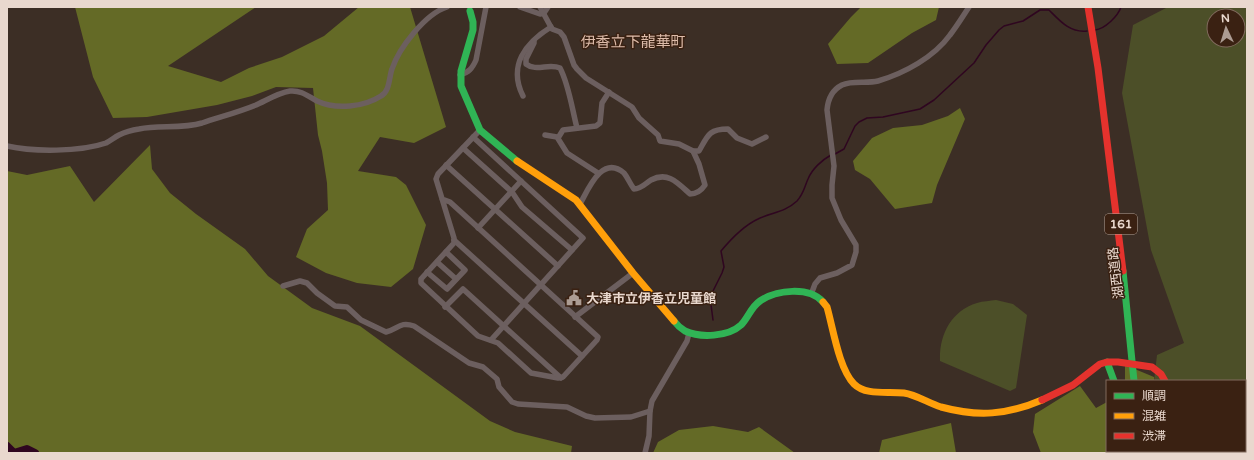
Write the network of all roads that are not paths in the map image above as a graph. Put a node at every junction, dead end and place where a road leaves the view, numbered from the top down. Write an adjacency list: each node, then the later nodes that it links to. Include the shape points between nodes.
1 (447, 7): 22 (street, via 433,14 421,26 399,53 386,91 382,96 368,102 354,106 335,106 298,91 291,91 200,124 130,130 91,146 46,150)
2 (486, 7): 13 (street, via 474,64 469,72)
3 (520, 7): 9 (street)
4 (540, 7): 9 (street)
5 (548, 7): 9 (street)
6 (969, 7): 43 (street, via 950,36 911,68 878,81 843,84 831,94 827,110 834,166 832,198 856,245 856,252 852,265 820,278)
7 (1088, 7): 12 (main road, 湖西道路 / 161)
8 (470, 11): 13 (main road, via 473,29)
9 (544, 13): 10 (street)
10 (551, 27): 11 (street); 14 (street, via 564,37 577,69 586,78)
11 (534, 41): 15 (street, via 519,60 519,87); 16 (street, via 526,64 534,68 560,68)
12 (1098, 68): 54 (main road, 湖西道路 / 161); 55 (main road, 湖西道路 / 161, via 1113,153)
13 (460, 75): 17 (main road, via 461,86)
14 (609, 92): 16 (street, via 602,103 600,124); 24 (street, via 632,106 639,118 658,135 660,141 679,144)
15 (523, 96)
16 (577, 128): 20 (street, via 563,130)
17 (480, 130): 19 (street); 30 (main road, via 518,162)
18 (545, 135): 20 (street)
19 (473, 137): 23 (street); 27 (street)
20 (558, 138): 26 (street, via 567,153)
21 (766, 138): 24 (street, via 752,144 737,138 728,129 717,129 708,135 699,151)
22 (7, 146)
23 (463, 148): 25 (street); 28 (street)
24 (693, 151): 26 (street, via 705,185 695,194 690,194 670,177 652,180 639,189 634,189 618,169 610,168)
25 (446, 165): 29 (street, via 436,179); 31 (street)
26 (598, 173): 30 (street)
27 (521, 181): 28 (street); 34 (street, via 583,238)
28 (512, 192): 31 (street); 34 (street, via 522,207)
29 (442, 199): 32 (street, via 450,202); 33 (street)
30 (580, 204): 39 (main road)
31 (495, 209): 32 (street); 37 (street)
32 (478, 228): 41 (street)
33 (454, 240): 35 (street); 44 (street)
34 (572, 250): 37 (street)
35 (446, 252): 36 (street); 40 (street, via 465,270)
36 (437, 262): 38 (street); 40 (street)
37 (558, 266): 41 (street)
38 (427, 272): 40 (street, via 447,289); 45 (street, via 421,279 421,284)
39 (634, 273): 46 (street); 48 (main road, via 680,328)
40 (456, 279)
41 (541, 285): 44 (street); 46 (street)
42 (283, 286): 57 (street, via 300,281 307,283 334,306 347,307 361,320 386,332 400,324 414,326 469,363 483,367 497,379 499,387 512,402 567,407 595,418 632,417)
43 (812, 292)
44 (524, 304): 47 (street); 50 (street)
45 (445, 307): 47 (street, via 463,289); 49 (street, via 478,336)
46 (575, 316): 50 (street, via 598,337)
47 (504, 326): 49 (street); 52 (street)
48 (689, 333): 51 (main road, via 726,333 740,326 754,306 766,297 803,291 811,293 827,307 843,366 855,385 874,392 914,395 942,408 971,413 1003,412 1040,401 1073,385 1100,364); 57 (street, via 687,341 652,401)
49 (491, 340): 52 (street, via 498,343 531,373)
50 (582, 356): 52 (street)
51 (1107, 362): 53 (main road); 56 (main road, via 1152,367)
52 (561, 378)
53 (1114, 380)
54 (1134, 380)
55 (1139, 380)
56 (1164, 380)
57 (650, 411): 58 (street)
58 (645, 453)

